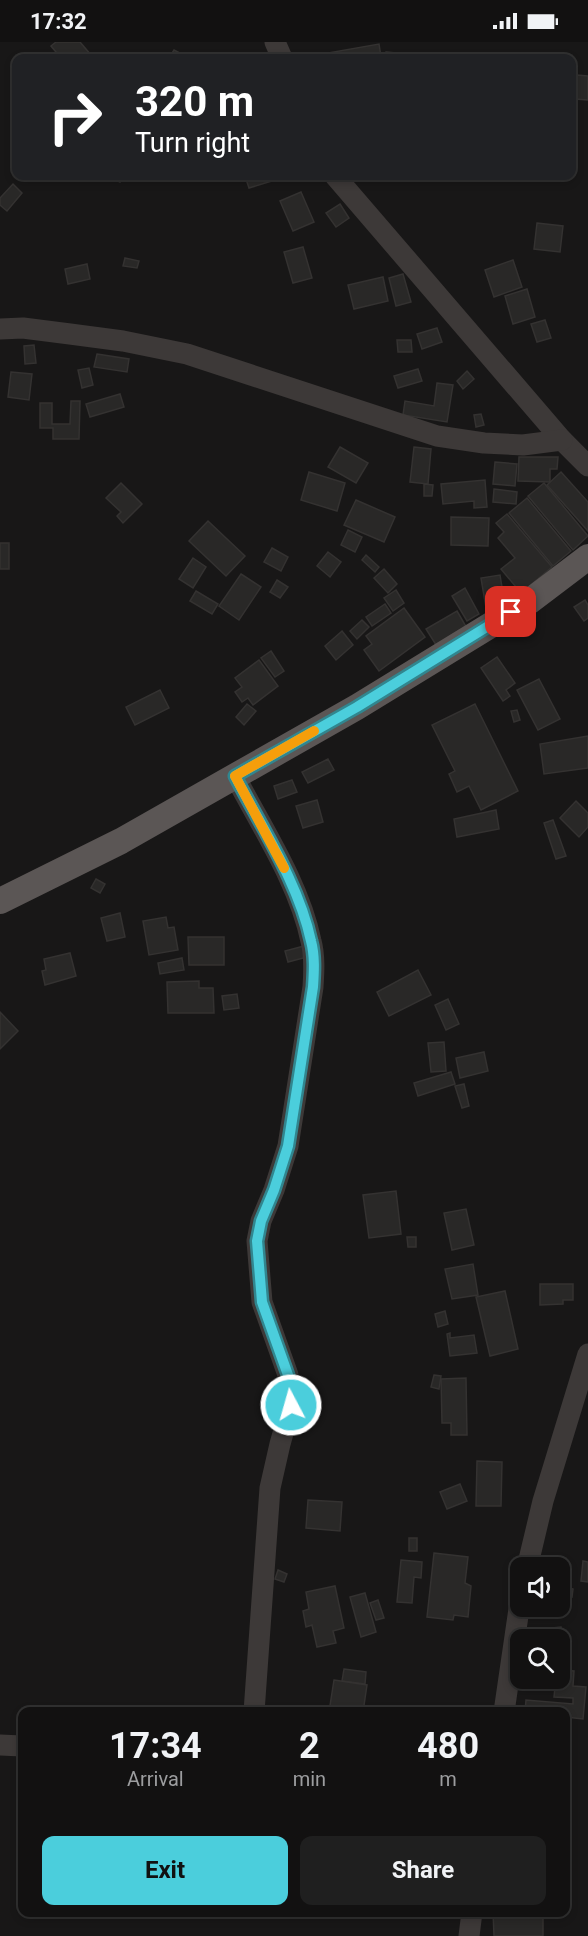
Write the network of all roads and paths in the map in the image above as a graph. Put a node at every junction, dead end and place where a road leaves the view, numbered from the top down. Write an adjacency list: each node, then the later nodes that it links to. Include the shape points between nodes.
1 (338, 180): 3 (street)
2 (0, 329): 3 (street, via 23,328 123,341 187,354 437,436 523,445)
3 (562, 440): 4 (street)
4 (588, 466)
5 (588, 558): 6 (main road, via 530,601)
6 (235, 776): 7 (main road, via 121,841); 11 (street, via 293,885 314,962 288,1146 257,1241 262,1302 288,1375 291,1405 270,1488)
7 (0, 901)
8 (588, 1354): 9 (street)
9 (530, 1557)
10 (518, 1617): 12 (street)
11 (254, 1707)
12 (505, 1707)
13 (0, 1745): 14 (street)
14 (18, 1746)
15 (471, 1917): 16 (street)
16 (469, 1936)

